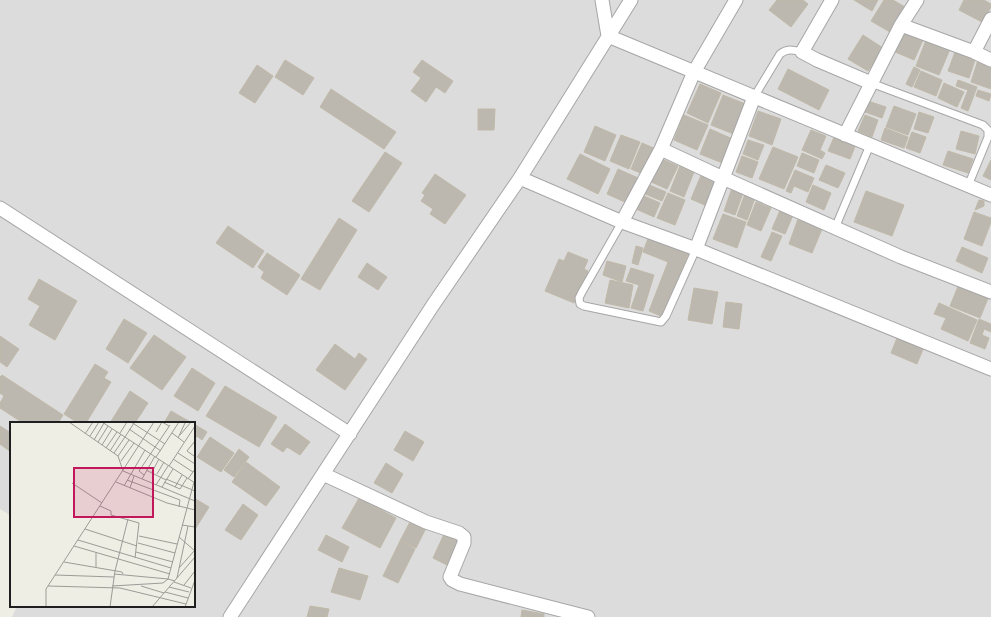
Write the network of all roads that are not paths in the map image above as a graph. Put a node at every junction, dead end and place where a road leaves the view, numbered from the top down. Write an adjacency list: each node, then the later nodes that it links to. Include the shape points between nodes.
1 (602, 0): 8 (street)
2 (631, 0): 8 (street)
3 (736, 0): 12 (street)
4 (832, 0): 9 (street)
5 (917, 0): 7 (street)
6 (991, 19): 10 (street)
7 (901, 25): 10 (street); 13 (street)
8 (608, 36): 12 (street); 18 (street)
9 (802, 52): 13 (street); 14 (lane, via 791,49 780,54)
10 (974, 52): 11 (street)
11 (991, 60)
12 (694, 72): 14 (street); 17 (street)
13 (871, 83): 15 (street); 20 (lane, via 983,125 988,130 988,137)
14 (754, 97): 15 (street); 19 (street)
15 (845, 135): 16 (street)
16 (870, 145): 20 (street); 24 (lane)
17 (661, 149): 19 (street); 23 (street)
18 (520, 178): 23 (street); 28 (street, via 433,305)
19 (723, 178): 24 (street); 25 (street)
20 (968, 186): 21 (street)
21 (991, 195)
22 (0, 208): 28 (street)
23 (622, 222): 25 (street); 25 (lane, via 579,298 580,304 584,306 661,322)
24 (835, 228): 26 (street)
25 (696, 249): 27 (street)
26 (991, 292)
27 (991, 369)
28 (350, 434): 29 (street)
29 (323, 474): 30 (street); 31 (street, via 426,522 460,533 464,537 464,543 450,577 452,580)
30 (230, 617)
31 (588, 617)

